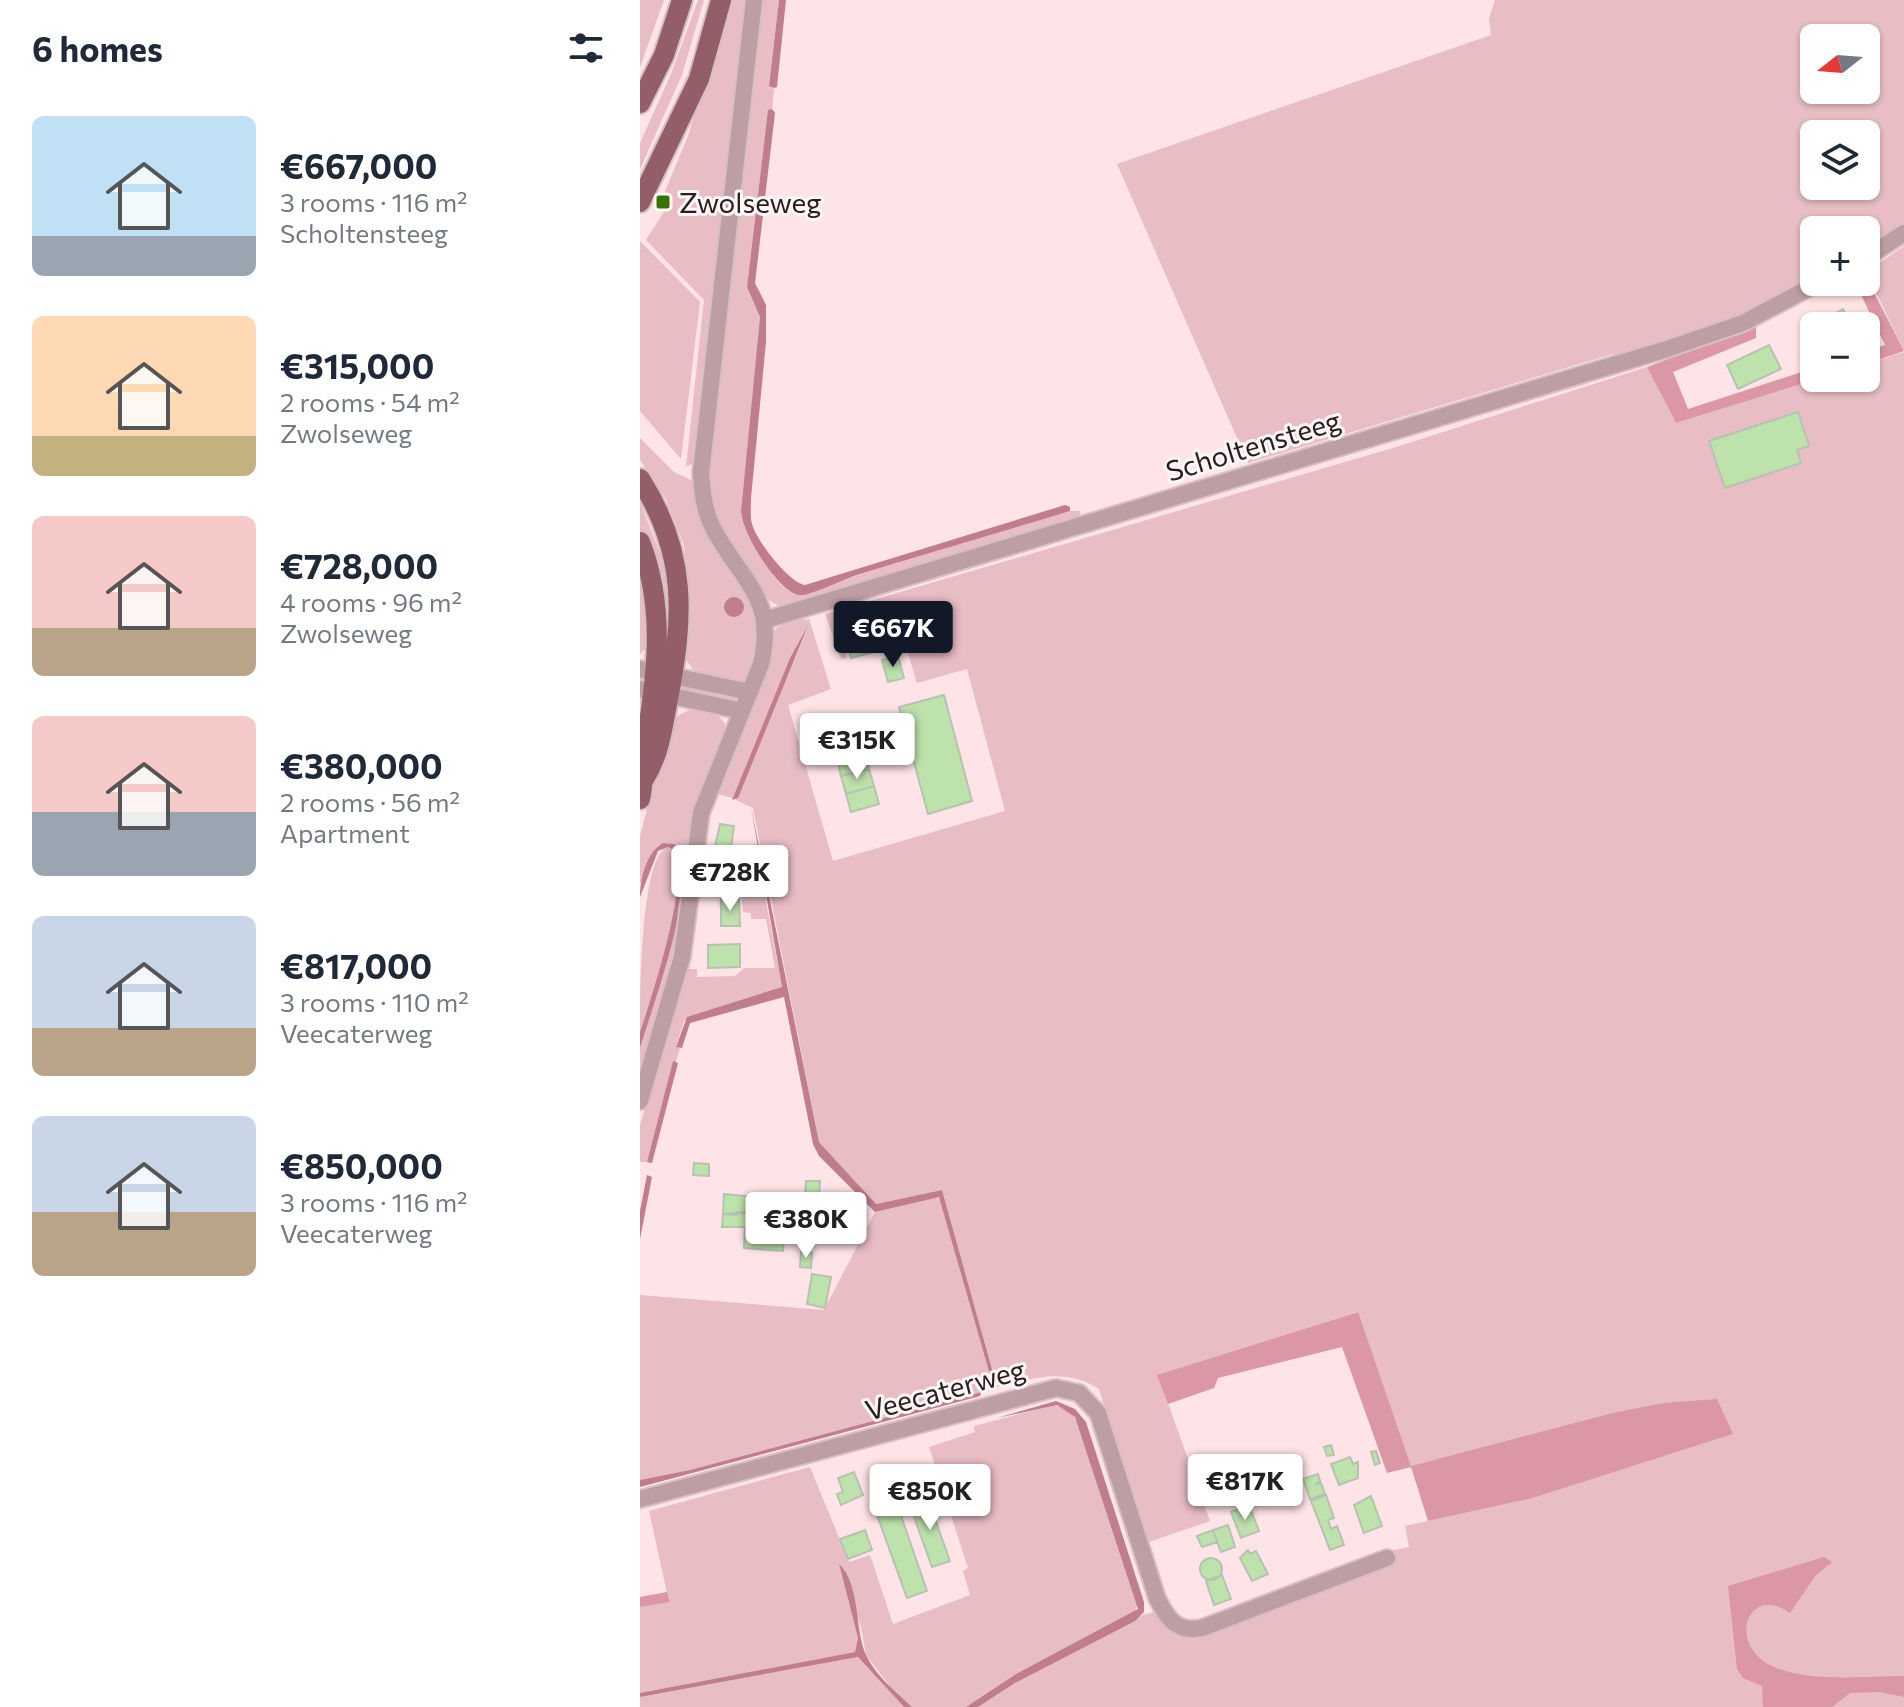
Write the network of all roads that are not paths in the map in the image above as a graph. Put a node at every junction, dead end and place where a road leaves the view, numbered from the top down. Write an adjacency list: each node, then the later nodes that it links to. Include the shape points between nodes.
1 (682, 0): 4 (main road, via 664,55)
2 (721, 0): 5 (main road, via 699,79)
3 (754, 0): 11 (street, via 701,473 713,528 746,576)
4 (640, 103)
5 (640, 202)
6 (1904, 233): 7 (street)
7 (1880, 249)
8 (1800, 293): 11 (street, Scholtensteeg, via 1743,323 1667,349)
9 (640, 479): 12 (main road, via 667,530 679,576 680,618)
10 (640, 542): 12 (main road, via 655,591)
11 (765, 620): 13 (street, via 764,654)
12 (655, 681): 13 (street); 14 (street); 15 (main road, via 656,759)
13 (750, 692): 14 (street)
14 (742, 711): 16 (street, via 701,813 682,957)
15 (642, 789)
16 (640, 1101)
17 (640, 1499): 18 (street, Veecaterweg, via 1056,1388 1079,1393 1098,1413 1157,1598 1176,1626 1202,1628)
18 (1387, 1558)

